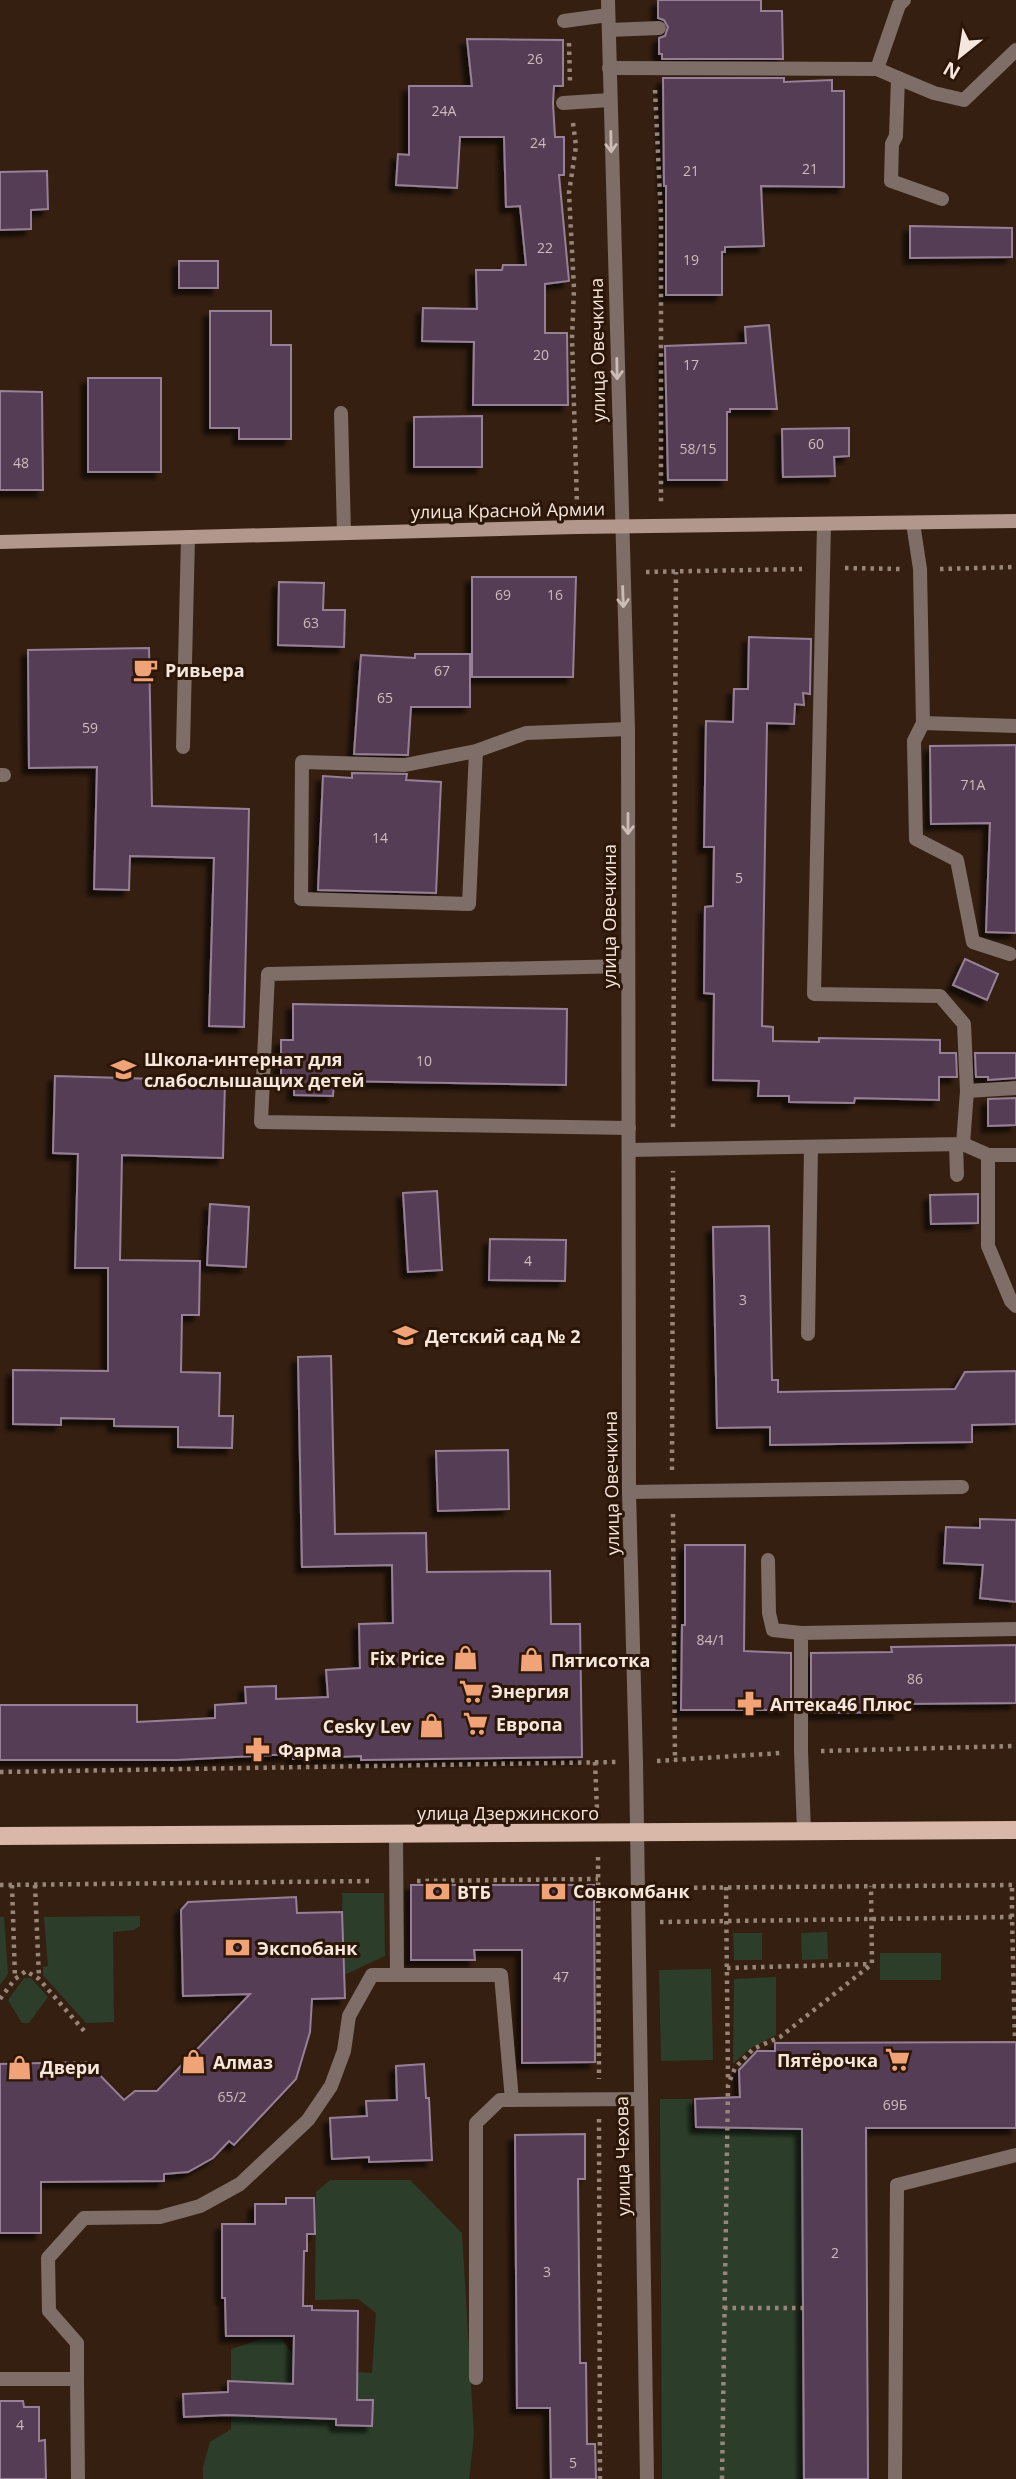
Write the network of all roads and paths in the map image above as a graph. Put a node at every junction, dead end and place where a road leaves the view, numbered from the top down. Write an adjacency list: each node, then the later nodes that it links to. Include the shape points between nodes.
1 (608, 0): 4 (street, улица Овечкина)
2 (904, 0): 8 (street)
3 (566, 20): 4 (street); 12 (path)
4 (609, 22): 5 (street); 7 (street, улица Овечкина)
5 (659, 28)
6 (1016, 50): 10 (street, via 964,100)
7 (609, 68): 9 (street); 11 (street, улица Овечкина)
8 (877, 69): 9 (street); 10 (street)
9 (654, 70): 18 (path, via 661,216)
10 (898, 78): 13 (street, via 891,181)
11 (610, 100): 12 (street); 20 (street, улица Овечкина, one-way to 20)
12 (566, 102): 19 (path, via 576,146 569,193)
13 (942, 199)
14 (341, 413): 21 (street)
15 (1016, 521): 16 (main road, улица Красной Армии)
16 (913, 523): 17 (main road, улица Красной Армии); 24 (street, via 920,569)
17 (824, 524): 18 (main road, улица Красной Армии); 32 (street, via 814,994 940,996 964,1024)
18 (661, 526): 20 (main road, улица Красной Армии)
19 (577, 527): 20 (main road, улица Красной Армии); 21 (main road, улица Красной Армии)
20 (621, 527): 26 (street, улица Овечкина, one-way to 26)
21 (344, 533): 22 (main road, улица Красной Армии)
22 (188, 537): 23 (main road, улица Красной Армии); 27 (street)
23 (0, 542)
24 (923, 723): 25 (street); 29 (street, via 914,741 916,839 957,860 973,942)
25 (1016, 726)
26 (628, 729): 28 (street, via 526,733); 30 (street, улица Овечкина, one-way to 30)
27 (183, 747)
28 (476, 751): 28 (street, via 405,765 302,762 301,899 469,904)
29 (1010, 954)
30 (628, 966): 33 (street, улица Овечкина); 33 (street, via 268,974 261,1122)
31 (1016, 1088): 32 (street)
32 (967, 1091): 34 (street)
33 (629, 1128): 36 (street, улица Овечкина)
34 (959, 1144): 35 (street); 37 (street); 39 (street)
35 (811, 1147): 36 (street); 41 (street)
36 (629, 1150): 43 (street, улица Овечкина)
37 (988, 1155): 38 (street); 40 (street, via 988,1247)
38 (1016, 1155)
39 (957, 1175)
40 (1016, 1306)
41 (808, 1334)
42 (962, 1488): 43 (street)
43 (629, 1492): 49 (street, улица Овечкина)
44 (768, 1560): 46 (street, via 773,1630)
45 (1016, 1629): 46 (street)
46 (801, 1633): 48 (street)
47 (1016, 1746): 48 (path)
48 (801, 1751): 49 (path); 52 (street)
49 (636, 1762): 50 (path); 53 (street, улица Овечкина)
50 (0, 1772)
51 (1016, 1830): 52 (main road, улица Дзержинского)
52 (804, 1832): 53 (main road, улица Дзержинского)
53 (637, 1833): 54 (main road, улица Дзержинского); 65 (street, улица Чехова)
54 (396, 1834): 55 (main road, улица Дзержинского); 57 (street)
55 (0, 1836)
56 (598, 1879): 57 (path)
57 (396, 1881): 60 (path); 73 (street)
58 (0, 1885): 59 (path)
59 (12, 1885): 60 (path); 74 (path)
60 (36, 1885): 75 (path)
61 (1014, 1885): 62 (path); 66 (path)
62 (871, 1886): 63 (path); 67 (path)
63 (726, 1887): 65 (path); 68 (path)
64 (598, 1888): 65 (path)
65 (637, 1888): 69 (street, улица Чехова)
66 (1012, 1917): 67 (path); 70 (path)
67 (871, 1919): 68 (path); 71 (path)
68 (726, 1921): 69 (path); 72 (path)
69 (638, 1922): 81 (street, улица Чехова)
70 (1014, 1924): 76 (path)
71 (872, 1964): 72 (path); 80 (path, via 780,2037 753,2049)
72 (727, 1968): 80 (path)
73 (397, 1975): 82 (street, via 501,1975); 88 (street, via 372,1975 349,2017 344,2051 331,2086 308,2120 240,2184 200,2206 160,2217 85,2218 48,2258 49,2311 77,2343)
74 (15, 1979): 75 (path, via 26,1971); 77 (path)
75 (39, 1979): 78 (path)
76 (1015, 1979): 79 (path)
77 (0, 1999)
78 (85, 2032)
79 (1015, 2042)
80 (728, 2085): 84 (path)
81 (641, 2099): 82 (street); 90 (street, улица Чехова)
82 (512, 2100): 86 (street, via 500,2100 476,2123)
83 (1016, 2155): 92 (street, via 897,2185)
84 (724, 2308): 85 (path); 91 (path)
85 (803, 2308)
86 (476, 2378)
87 (0, 2379): 88 (street)
88 (77, 2379): 89 (street)
89 (78, 2479)
90 (647, 2479)
91 (722, 2479)
92 (895, 2479)

